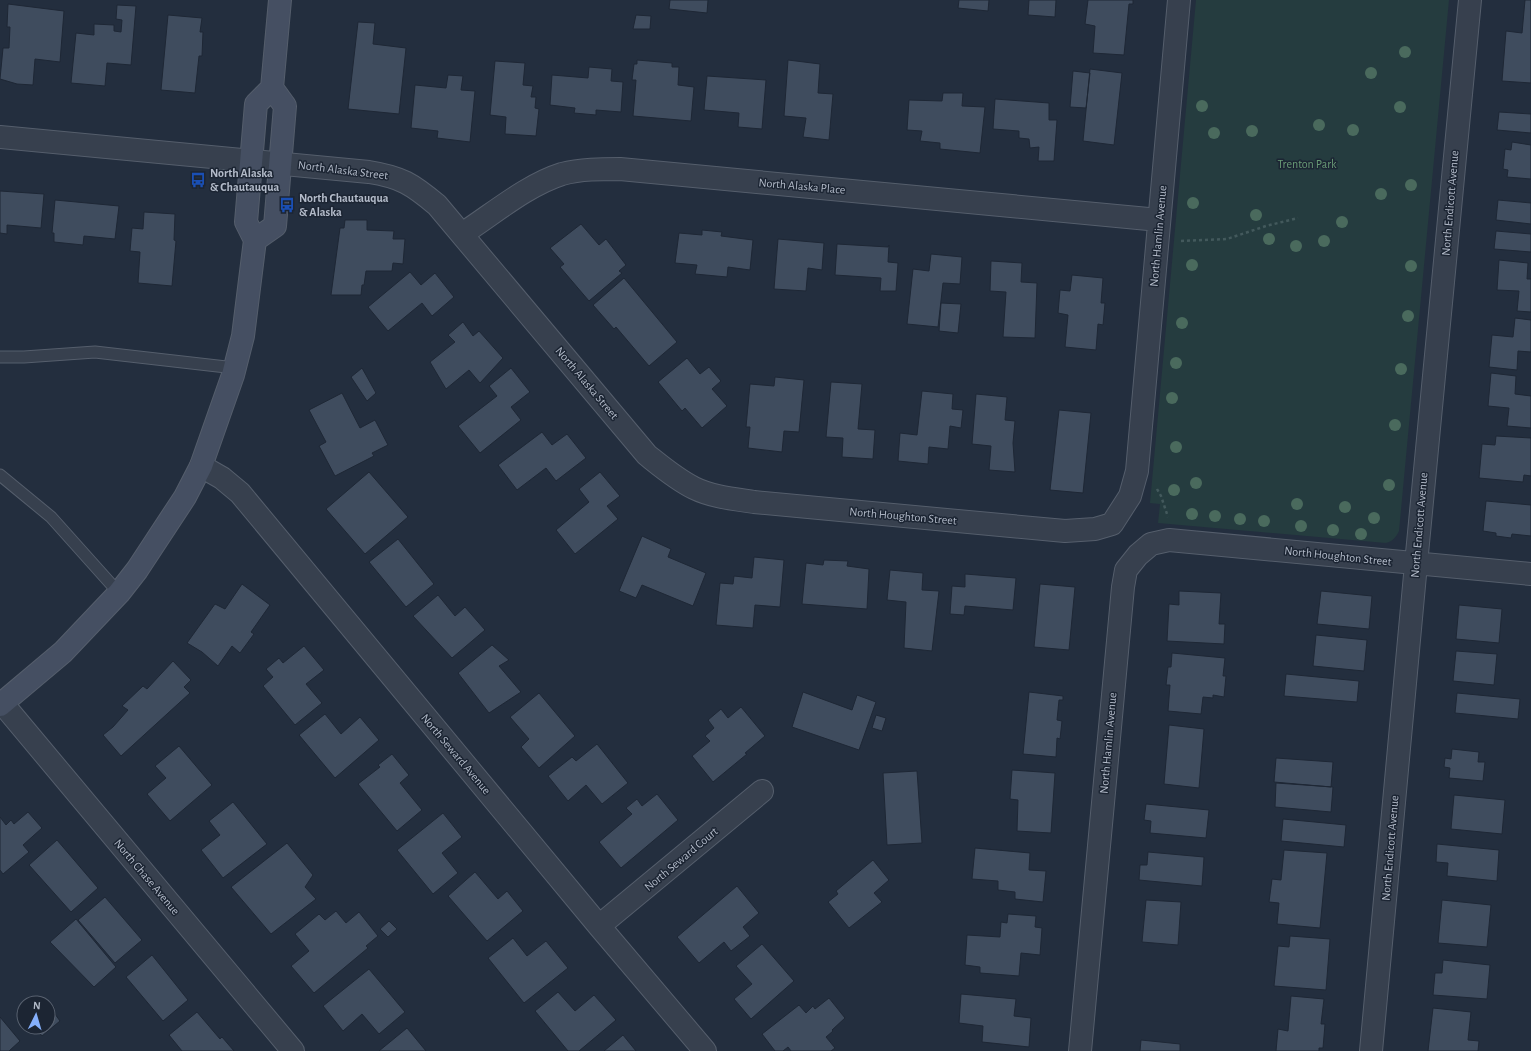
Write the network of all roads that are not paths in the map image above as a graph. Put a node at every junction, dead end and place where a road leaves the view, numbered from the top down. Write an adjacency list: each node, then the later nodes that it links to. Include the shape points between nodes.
1 (280, 0): 4 (street)
2 (1179, 0): 8 (street, North Hamlin Avenue)
3 (1470, 0): 18 (street, North Endicott Avenue)
4 (272, 88): 6 (street, via 256,104); 7 (street, via 285,106)
5 (0, 137): 6 (street, North Alaska Street)
6 (251, 160): 7 (street, North Alaska Street); 10 (street, via 246,222)
7 (280, 163): 9 (street, North Alaska Street, via 369,172 403,180 437,205); 10 (street, via 275,226)
8 (1158, 229): 9 (street, North Alaska Place, via 620,169 594,169 563,174 539,184); 16 (street, North Hamlin Avenue, via 1137,471 1130,496)
9 (462, 234): 15 (street, North Alaska Street, via 647,455)
10 (255, 240): 12 (street, via 243,336)
11 (0, 357): 12 (lane, via 95,352)
12 (235, 368): 13 (street)
13 (201, 466): 20 (street, via 185,497); 23 (street, North Seward Avenue, via 222,478 240,493)
14 (0, 475): 20 (lane, via 51,517)
15 (694, 488): 16 (street, North Houghton Street, via 730,499 754,502 1065,531 1095,529)
16 (1112, 524)
17 (1169, 540): 18 (street, North Houghton Street); 26 (street, North Hamlin Avenue, via 1151,544 1138,555 1126,570 1123,587)
18 (1416, 564): 19 (street, North Houghton Street); 27 (street, North Endicott Avenue)
19 (1531, 574)
20 (120, 593): 21 (street, via 63,652)
21 (1, 704): 24 (street, North Chase Avenue)
22 (762, 791): 23 (street, North Seward Court)
23 (599, 926): 25 (street, North Seward Avenue)
24 (293, 1051)
25 (705, 1051)
26 (1080, 1051)
27 (1371, 1051)

